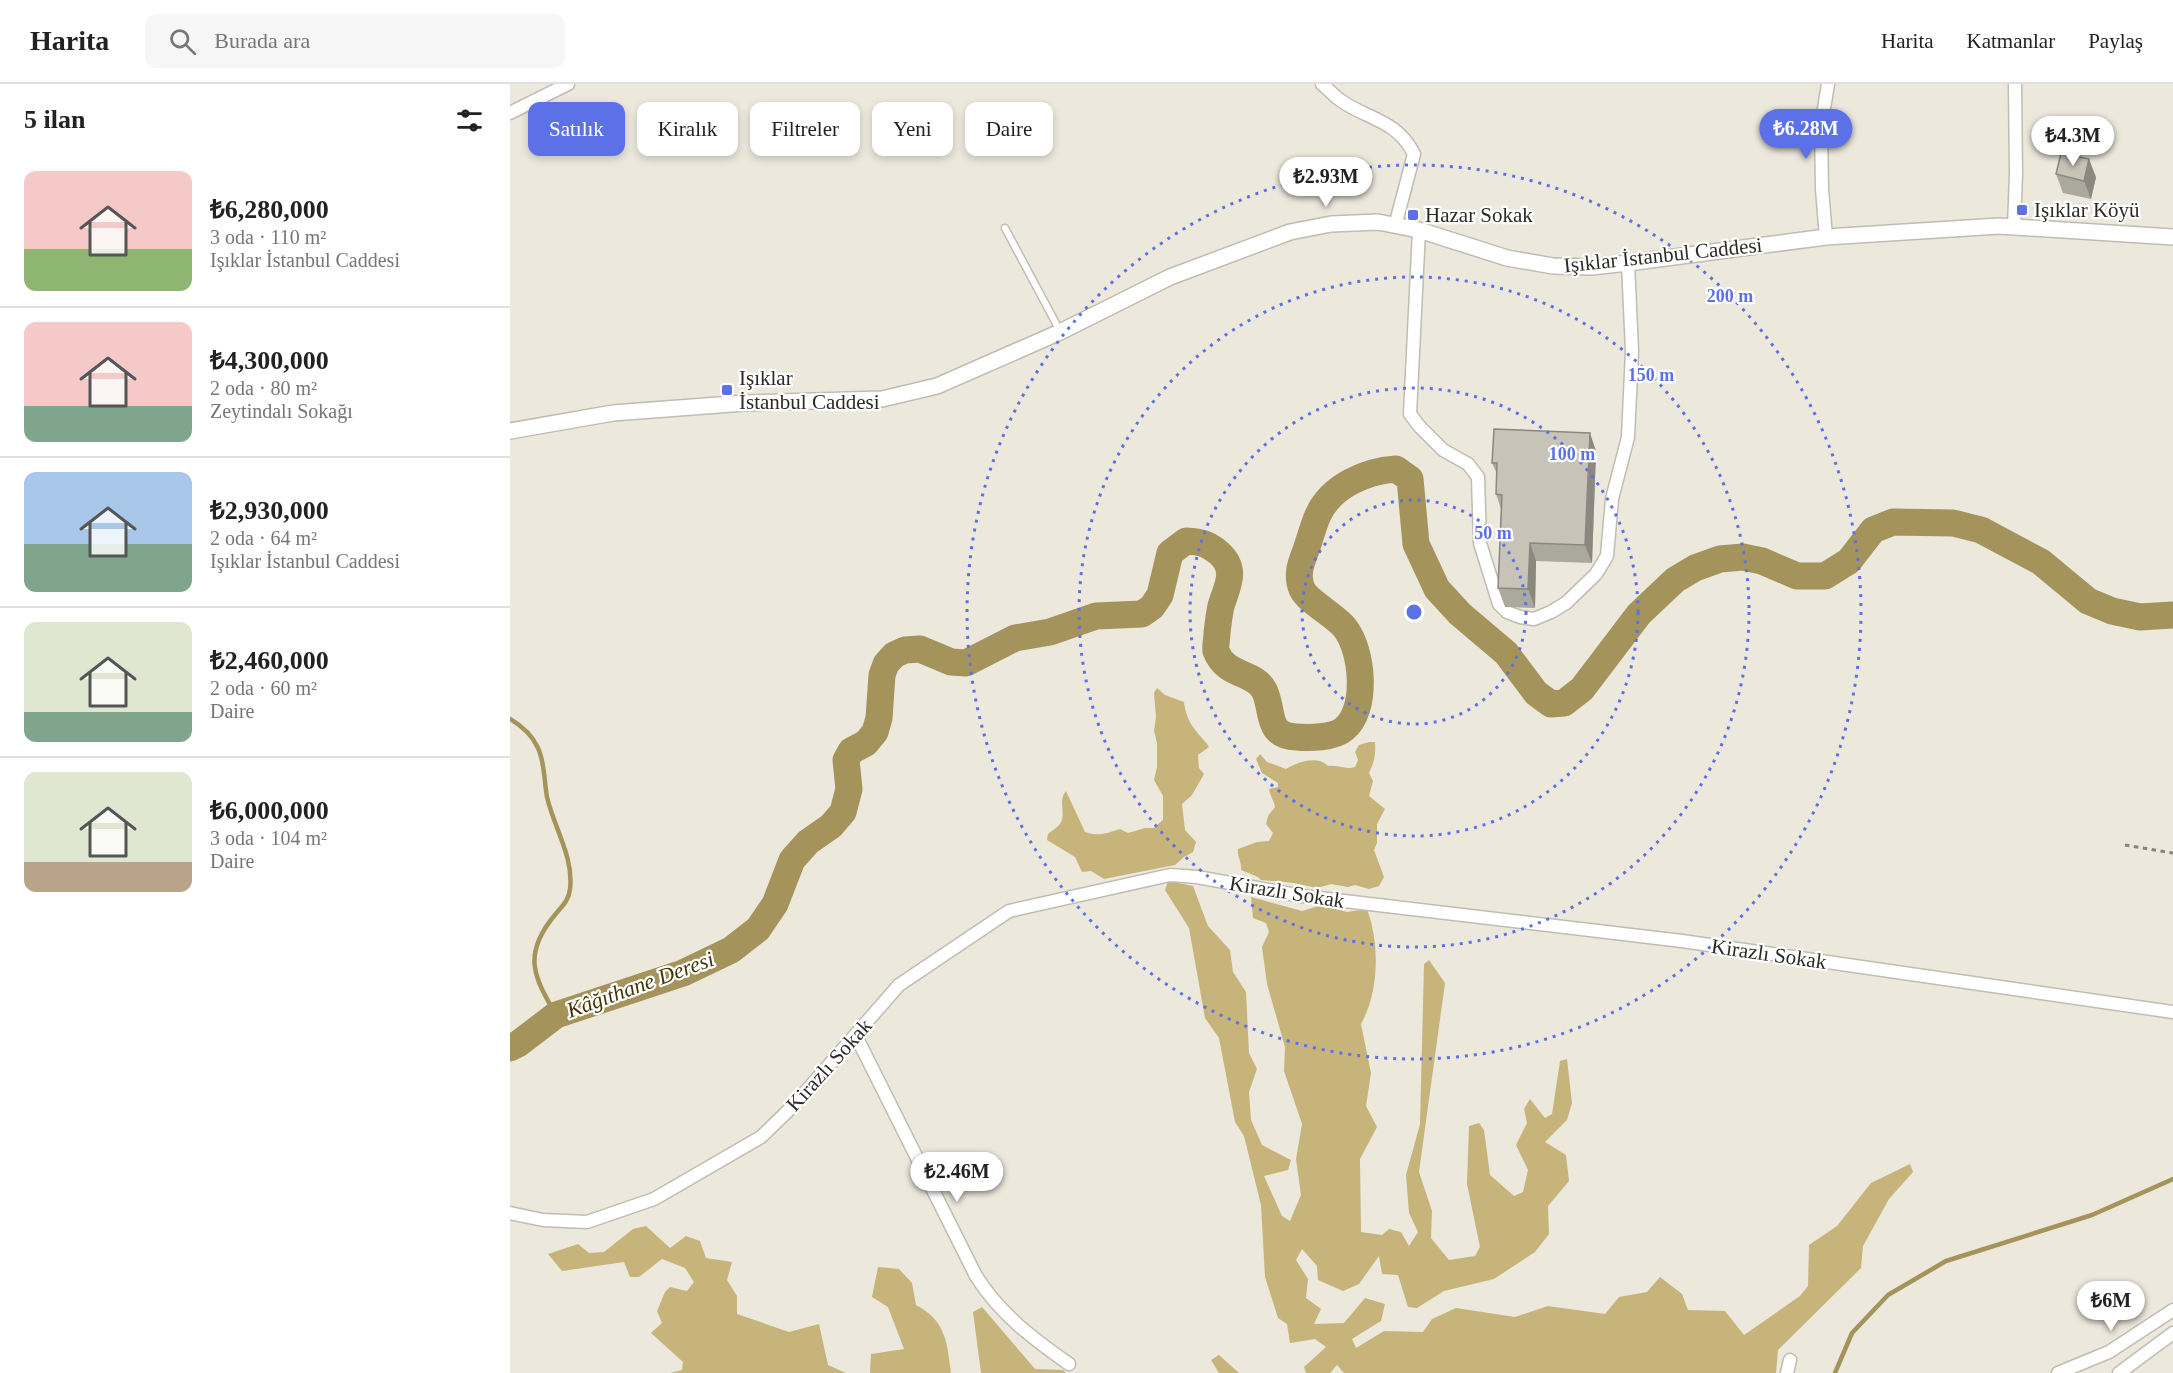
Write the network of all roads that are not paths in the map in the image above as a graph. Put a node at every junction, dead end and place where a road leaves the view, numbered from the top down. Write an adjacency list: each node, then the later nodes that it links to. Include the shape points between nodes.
1 (568, 84): 5 (street)
2 (1322, 84): 6 (street, via 1340,100 1395,128 1407,139 1414,154)
3 (1828, 84): 10 (street, via 1821,127)
4 (2015, 84): 7 (street)
5 (510, 113)
6 (1395, 226): 9 (street, Işıklar İstanbul Caddesi); 13 (street, Işıklar İstanbul Caddesi, via 1378,222 1331,224 1290,232 1170,277)
7 (2014, 227): 10 (street, Işıklar İstanbul Caddesi); 11 (street, Işıklar İstanbul Caddesi)
8 (1005, 228): 13 (lane)
9 (1419, 230): 12 (street, Işıklar İstanbul Caddesi, via 1507,258 1553,266); 12 (street, via 1410,414 1443,450 1468,464 1478,477 1480,543 1486,569 1499,604 1520,617 1534,619 1566,603 1596,574 1607,556 1612,499 1628,437 1632,351)
10 (1826, 237): 12 (street, Işıklar İstanbul Caddesi)
11 (2173, 237)
12 (1628, 263)
13 (1060, 332): 14 (street, Işıklar İstanbul Caddesi, via 937,386 882,399 613,412)
14 (510, 431)
15 (2173, 1012): 16 (street, Kirazlı Sokak, via 1682,941 1302,896 1170,875 1009,911 899,985)
16 (856, 1036): 17 (street, Kirazlı Sokak, via 761,1137 654,1199 587,1222 543,1220); 21 (street, via 988,1295 1027,1335)
17 (510, 1213)
18 (2173, 1310): 23 (street, via 2109,1352)
19 (2173, 1333): 24 (street)
20 (1790, 1360): 22 (street)
21 (1068, 1364)
22 (1787, 1373)
23 (2058, 1373)
24 (2119, 1373)

